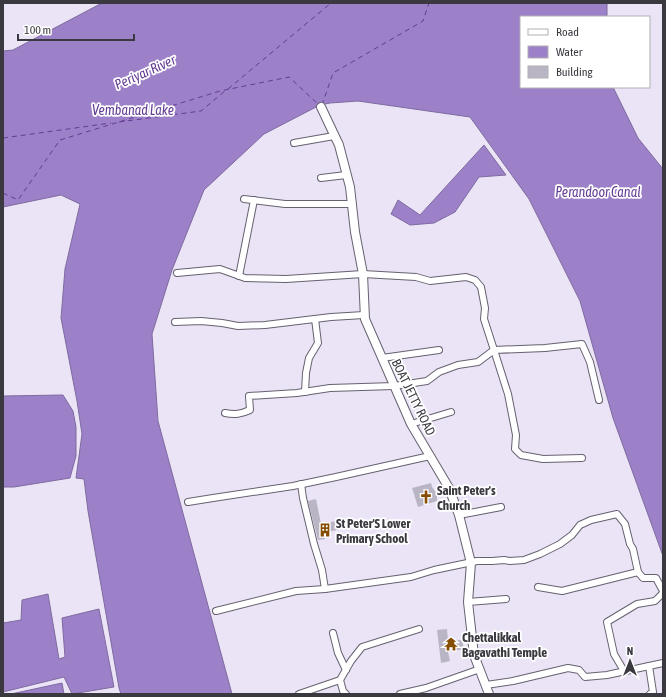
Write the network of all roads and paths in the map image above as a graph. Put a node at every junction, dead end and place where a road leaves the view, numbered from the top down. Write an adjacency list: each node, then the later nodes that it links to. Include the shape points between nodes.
1 (321, 107): 2 (street, BOAT JETTY ROAD)
2 (334, 136): 3 (street); 4 (street, BOAT JETTY ROAD, via 339,145)
3 (294, 142)
4 (346, 175): 5 (street); 8 (street, BOAT JETTY ROAD)
5 (321, 178)
6 (244, 199): 7 (street)
7 (254, 200): 8 (street, via 285,204); 11 (street)
8 (352, 204): 10 (street, BOAT JETTY ROAD)
9 (178, 273): 11 (street, via 220,269)
10 (363, 274): 11 (street, via 286,279); 12 (street, BOAT JETTY ROAD); 16 (street, via 416,277 430,281 466,277 475,280 481,288 485,308 484,319)
11 (239, 276)
12 (364, 315): 13 (street); 17 (street, BOAT JETTY ROAD)
13 (315, 319): 14 (street, via 238,326 201,321); 19 (street, via 318,343 309,358)
14 (175, 322)
15 (439, 350): 17 (street)
16 (494, 350): 18 (street, via 478,362 458,365 439,372 427,381); 20 (street, via 582,344 590,362); 25 (street, via 508,394 516,435 515,449 521,455 543,459)
17 (382, 358): 18 (street, BOAT JETTY ROAD)
18 (394, 386): 19 (street, via 330,388); 23 (street, BOAT JETTY ROAD)
19 (305, 392): 22 (street, via 249,396 250,410 244,414)
20 (599, 400)
21 (451, 412): 23 (street)
22 (225, 414)
23 (411, 424): 24 (street, BOAT JETTY ROAD)
24 (430, 456): 26 (street); 29 (street, BOAT JETTY ROAD, via 449,488)
25 (582, 458)
26 (302, 484): 27 (street); 33 (street)
27 (188, 502)
28 (501, 507): 29 (street)
29 (459, 515): 30 (street, BOAT JETTY ROAD)
30 (471, 563): 31 (street, via 524,560 560,544 580,525 617,514 625,524); 33 (street, via 411,577); 36 (street, BOAT JETTY ROAD)
31 (638, 572): 32 (street, via 562,591); 34 (street, via 643,578 656,578)
32 (538, 587)
33 (325, 590): 37 (street, via 296,591)
34 (663, 592): 44 (street, via 655,601 637,604 607,622 614,654)
35 (506, 599): 36 (street)
36 (468, 602): 42 (street, BOAT JETTY ROAD, via 474,655)
37 (216, 611)
38 (419, 629): 43 (street, via 362,646)
39 (333, 633): 43 (street)
40 (663, 663): 41 (street)
41 (649, 666): 44 (street); 51 (street, via 653,692)
42 (480, 669): 46 (street, BOAT JETTY ROAD); 49 (street, via 426,688)
43 (346, 670): 45 (street)
44 (624, 671): 46 (street, via 585,677 579,670 568,668 520,680)
45 (340, 680): 47 (street); 48 (street)
46 (486, 685): 50 (street, BOAT JETTY ROAD)
47 (299, 694)
48 (346, 694)
49 (400, 694)
50 (490, 694)
51 (650, 694)

